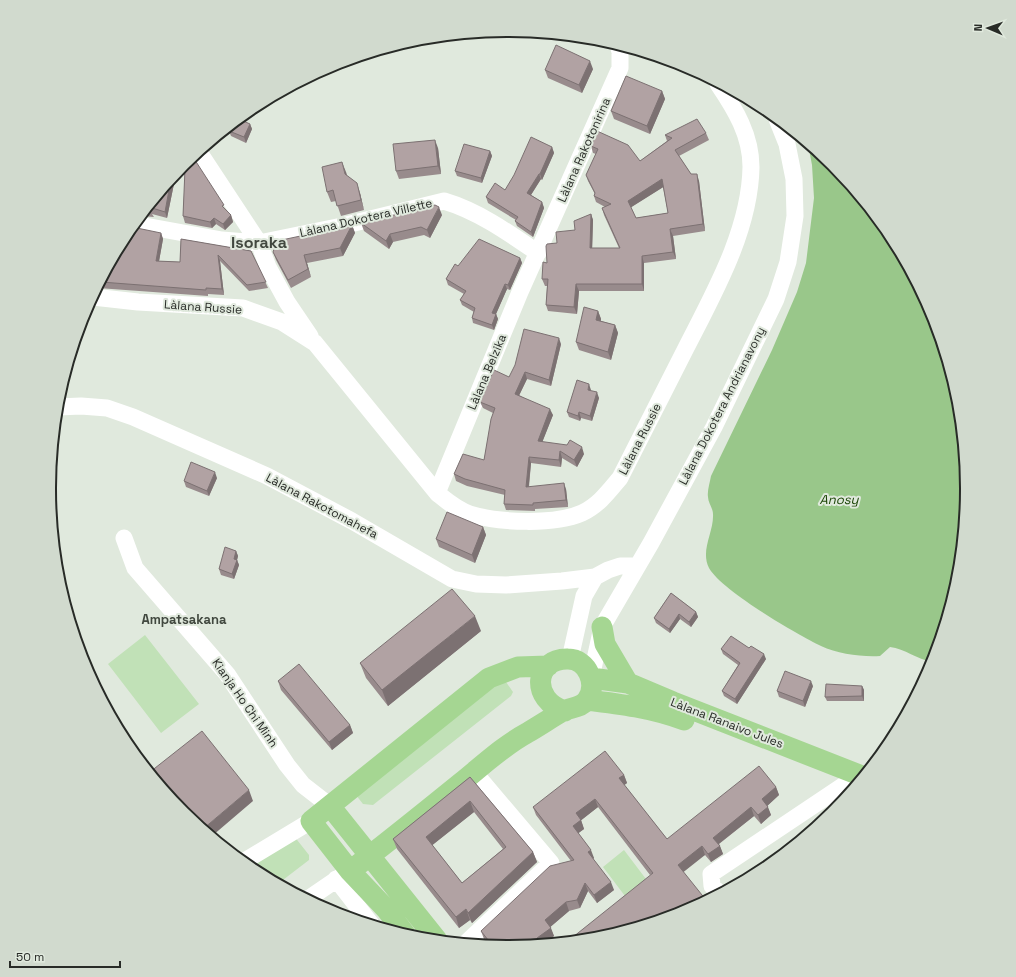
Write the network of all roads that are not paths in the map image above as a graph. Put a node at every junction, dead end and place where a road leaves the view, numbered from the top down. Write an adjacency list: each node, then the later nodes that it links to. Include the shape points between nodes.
1 (620, 51): 7 (street, Làlana Rakotonirina, via 620,68)
2 (722, 91): 11 (street, Làlana Russie, via 743,125 749,147 751,167 740,226 711,299 620,478 601,501 583,512 551,522 470,514 452,505)
3 (782, 129): 13 (street, Làlana Dokotera Andrianavony, via 794,179 795,216 788,262 776,299 714,427)
4 (202, 157): 6 (street)
5 (142, 225): 6 (street, Làlana Dokotera Villette, via 222,240)
6 (259, 243): 7 (street, Làlana Dokotera Villette, via 444,201 457,204 500,227); 9 (street, via 286,302)
7 (538, 253): 11 (street, Làlana Belzika)
8 (99, 298): 9 (street, Làlana Russie, via 243,308 282,322)
9 (315, 343): 11 (street, Làlana Russie)
10 (64, 407): 15 (street, Làlana Rakotomahefa, via 107,408 267,476 352,521 452,579 476,584 506,585)
11 (437, 493)
12 (124, 538): 28 (street, Kianja Ho Chi Minh, via 135,568 227,674 303,785)
13 (637, 566): 14 (street, via 620,566); 17 (street, Làlana Dokotera Andrianavony)
14 (595, 578): 15 (street, Làlana Rakotomahefa); 16 (street)
15 (562, 581): 16 (street)
16 (584, 596): 18 (street)
17 (602, 627): 20 (street, Làlana Dokotera Andrianavony); 21 (main road, via 605,644)
18 (570, 659): 19 (main road, via 558,660); 20 (main road, via 580,662)
19 (548, 666): 23 (main road, via 540,681 544,697 549,704); 28 (main road, via 518,667 489,678)
20 (591, 678): 21 (main road, Làlana Ranaivo Jules); 22 (main road, via 592,689)
21 (628, 683): 25 (main road, Làlana Ranaivo Jules)
22 (587, 700): 23 (main road, via 577,708); 26 (main road, Làlana Ranaivo Jules, via 624,704 665,713)
23 (565, 711): 24 (main road, via 514,740)
24 (474, 772): 30 (main road); 38 (street, via 551,863)
25 (851, 781)
26 (851, 781)
27 (846, 787): 33 (street, via 712,874 712,886)
28 (330, 806): 29 (main road); 30 (main road, Kianja Ho Chi Minh)
29 (311, 821): 31 (street); 32 (main road)
30 (371, 855): 32 (main road); 37 (main road, Kianja Ho Chi Minh)
31 (249, 858)
32 (343, 875): 34 (street); 35 (street); 36 (main road, via 386,909)
33 (715, 889)
34 (313, 895)
35 (367, 917)
36 (399, 927)
37 (432, 933)
38 (471, 938)

